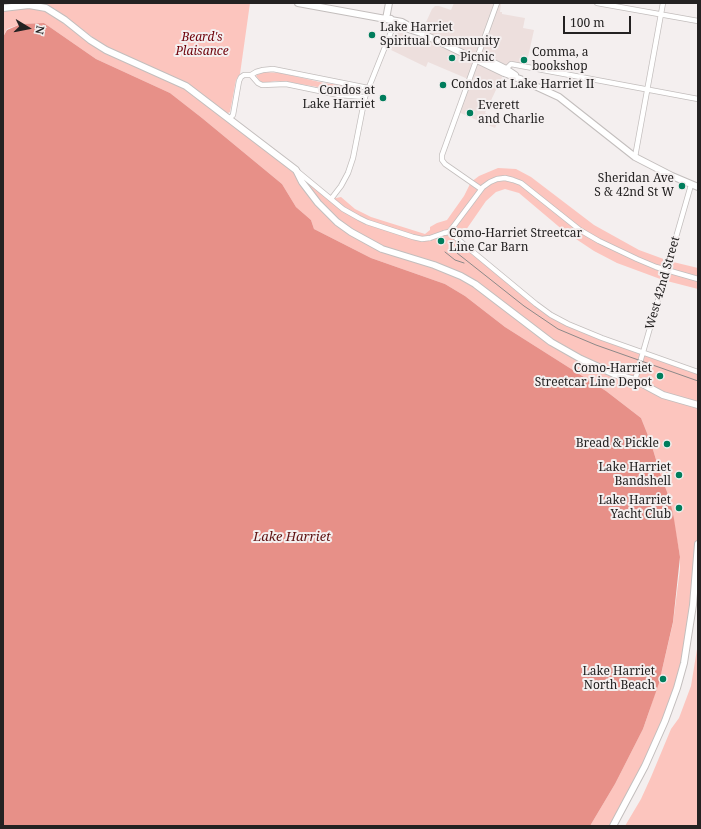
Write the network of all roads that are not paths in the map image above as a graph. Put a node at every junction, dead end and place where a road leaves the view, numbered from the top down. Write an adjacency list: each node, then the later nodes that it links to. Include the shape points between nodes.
1 (298, 3): 8 (street)
2 (389, 3): 8 (street)
3 (497, 3): 10 (street)
4 (597, 3): 7 (street)
5 (663, 3): 7 (street)
6 (3, 8): 18 (street, via 29,5 46,8 106,50 186,86)
7 (661, 14): 9 (street); 15 (street)
8 (389, 19): 10 (street, via 398,26 421,33); 14 (street, via 393,28)
9 (698, 21)
10 (476, 60): 11 (street, via 484,58); 13 (street); 23 (street, via 442,155 444,164)
11 (506, 69): 13 (street); 15 (street, via 511,64)
12 (251, 75): 14 (street, via 273,69); 16 (street, via 262,85 286,84); 18 (street, via 244,75 238,81 233,114)
13 (520, 79): 19 (street, via 559,97)
14 (368, 88): 16 (street)
15 (648, 90): 17 (street); 19 (street)
16 (365, 97): 24 (street, via 353,158 341,186)
17 (698, 99)
18 (229, 119): 20 (street)
19 (635, 157): 21 (street)
20 (296, 170): 24 (street); 30 (street, via 322,207 351,232 382,249 461,276 569,353 614,374)
21 (691, 185): 22 (street); 26 (street, West 42nd Street)
22 (698, 187)
23 (481, 189): 25 (street); 26 (street, via 497,179 505,178 521,183 580,230 637,259)
24 (331, 199): 25 (street, bridge, via 367,222 422,239)
25 (447, 232): 28 (street, via 552,315 585,332)
26 (666, 270): 27 (street); 28 (street, West 42nd Street)
27 (698, 279)
28 (643, 354): 29 (street); 30 (street, West 42nd Street)
29 (698, 372)
30 (635, 380): 31 (street, via 663,395)
31 (698, 405)
32 (698, 544): 33 (street, via 693,605 684,663 677,688 645,766)
33 (613, 826)

